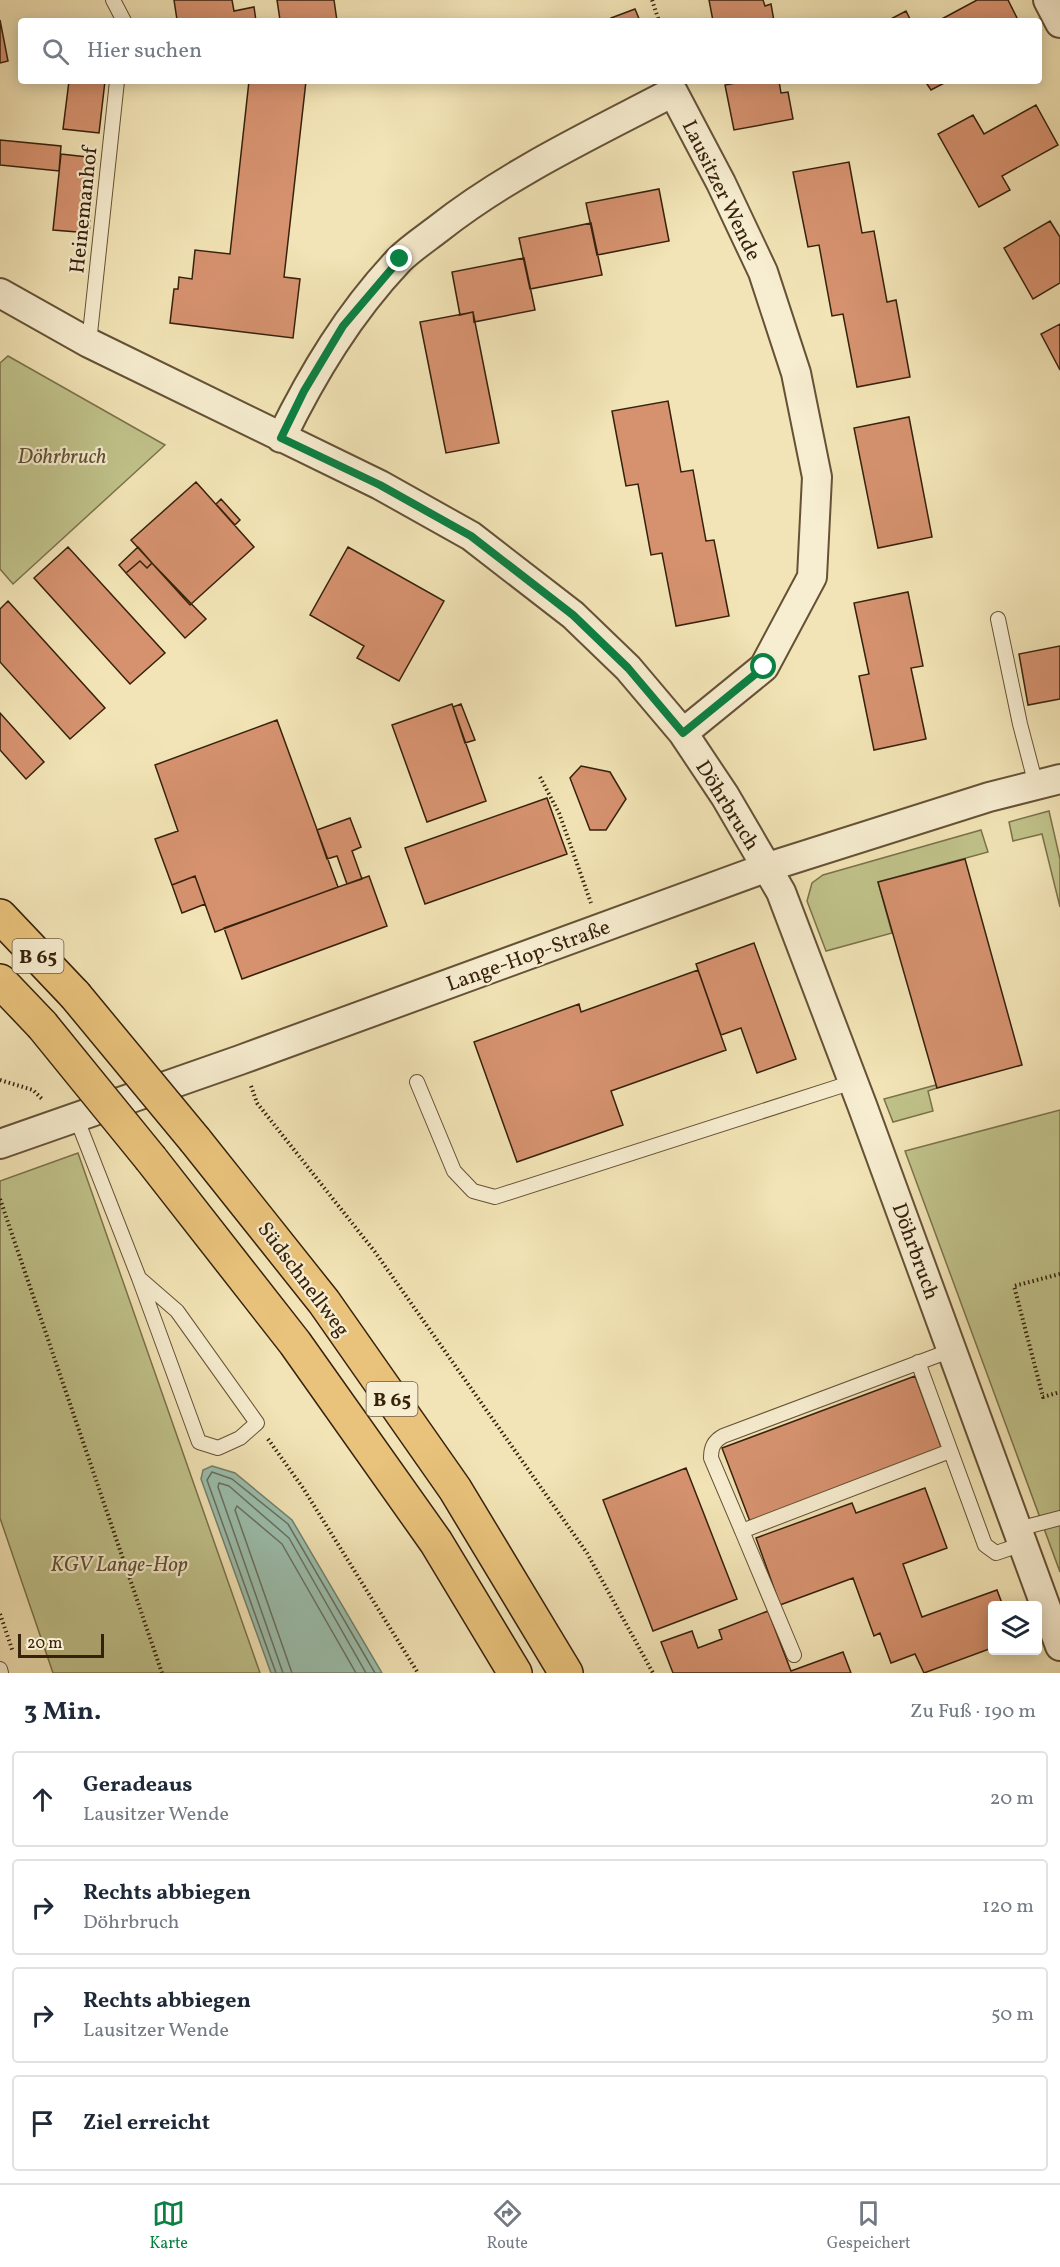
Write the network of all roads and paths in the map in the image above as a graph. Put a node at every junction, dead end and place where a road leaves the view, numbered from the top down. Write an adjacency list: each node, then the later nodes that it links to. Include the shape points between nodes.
1 (113, 0): 4 (lane)
2 (652, 0): 5 (path)
3 (1048, 0): 6 (street)
4 (122, 18)
5 (658, 18)
6 (1060, 23)
7 (117, 84): 9 (lane, Heinemanhof)
8 (0, 293): 9 (street, Döhrbruch)
9 (89, 343): 10 (street, Döhrbruch)
10 (281, 438): 12 (street, Döhrbruch, via 380,485 471,536 573,615 628,668); 12 (street, Lausitzer Wende, via 343,326 400,259 469,204 550,156 673,92 763,272 796,373 817,477 812,577 764,667)
11 (998, 619): 14 (lane, via 1020,724)
12 (683, 733): 15 (street, Döhrbruch)
13 (540, 777): 17 (path, via 559,813)
14 (1048, 782): 15 (street, Lange-Hop-Straße)
15 (768, 867): 17 (street, Lange-Hop-Straße); 22 (street, Döhrbruch)
16 (0, 916): 43 (highway, Südschnellweg / B 65, bridge, via 75,995 324,1302 455,1489)
17 (601, 929): 19 (street, Lange-Hop-Straße)
18 (0, 981): 42 (highway, B 65, bridge, via 42,1024 295,1343 429,1532)
19 (240, 1060): 23 (street, Lange-Hop-Straße); 44 (path, via 257,1102 375,1252 587,1553)
20 (0, 1080): 23 (path, via 33,1090)
21 (417, 1082): 22 (lane, via 454,1171 473,1191 495,1197)
22 (853, 1082): 28 (street, Döhrbruch)
23 (69, 1119): 24 (street, Lange-Hop-Straße); 27 (lane)
24 (0, 1144)
25 (0, 1199): 40 (path)
26 (1060, 1274): 30 (path, via 1014,1286 1043,1397)
27 (139, 1278): 31 (lane, via 177,1311); 31 (lane, via 199,1442 218,1448 240,1438)
28 (952, 1350): 29 (lane); 35 (street, Döhrbruch)
29 (918, 1362): 32 (lane); 34 (lane, via 717,1439 711,1458)
30 (1060, 1392)
31 (257, 1423): 41 (path, via 303,1488)
32 (950, 1450): 34 (lane); 35 (lane, via 985,1545 996,1552)
33 (1060, 1518): 35 (lane)
34 (742, 1531): 39 (lane)
35 (1020, 1537): 37 (street, Döhrbruch)
36 (0, 1614): 38 (path)
37 (1060, 1646)
38 (14, 1653)
39 (794, 1655)
40 (162, 1673)
41 (418, 1673)
42 (515, 1673)
43 (566, 1673)
44 (653, 1673)

